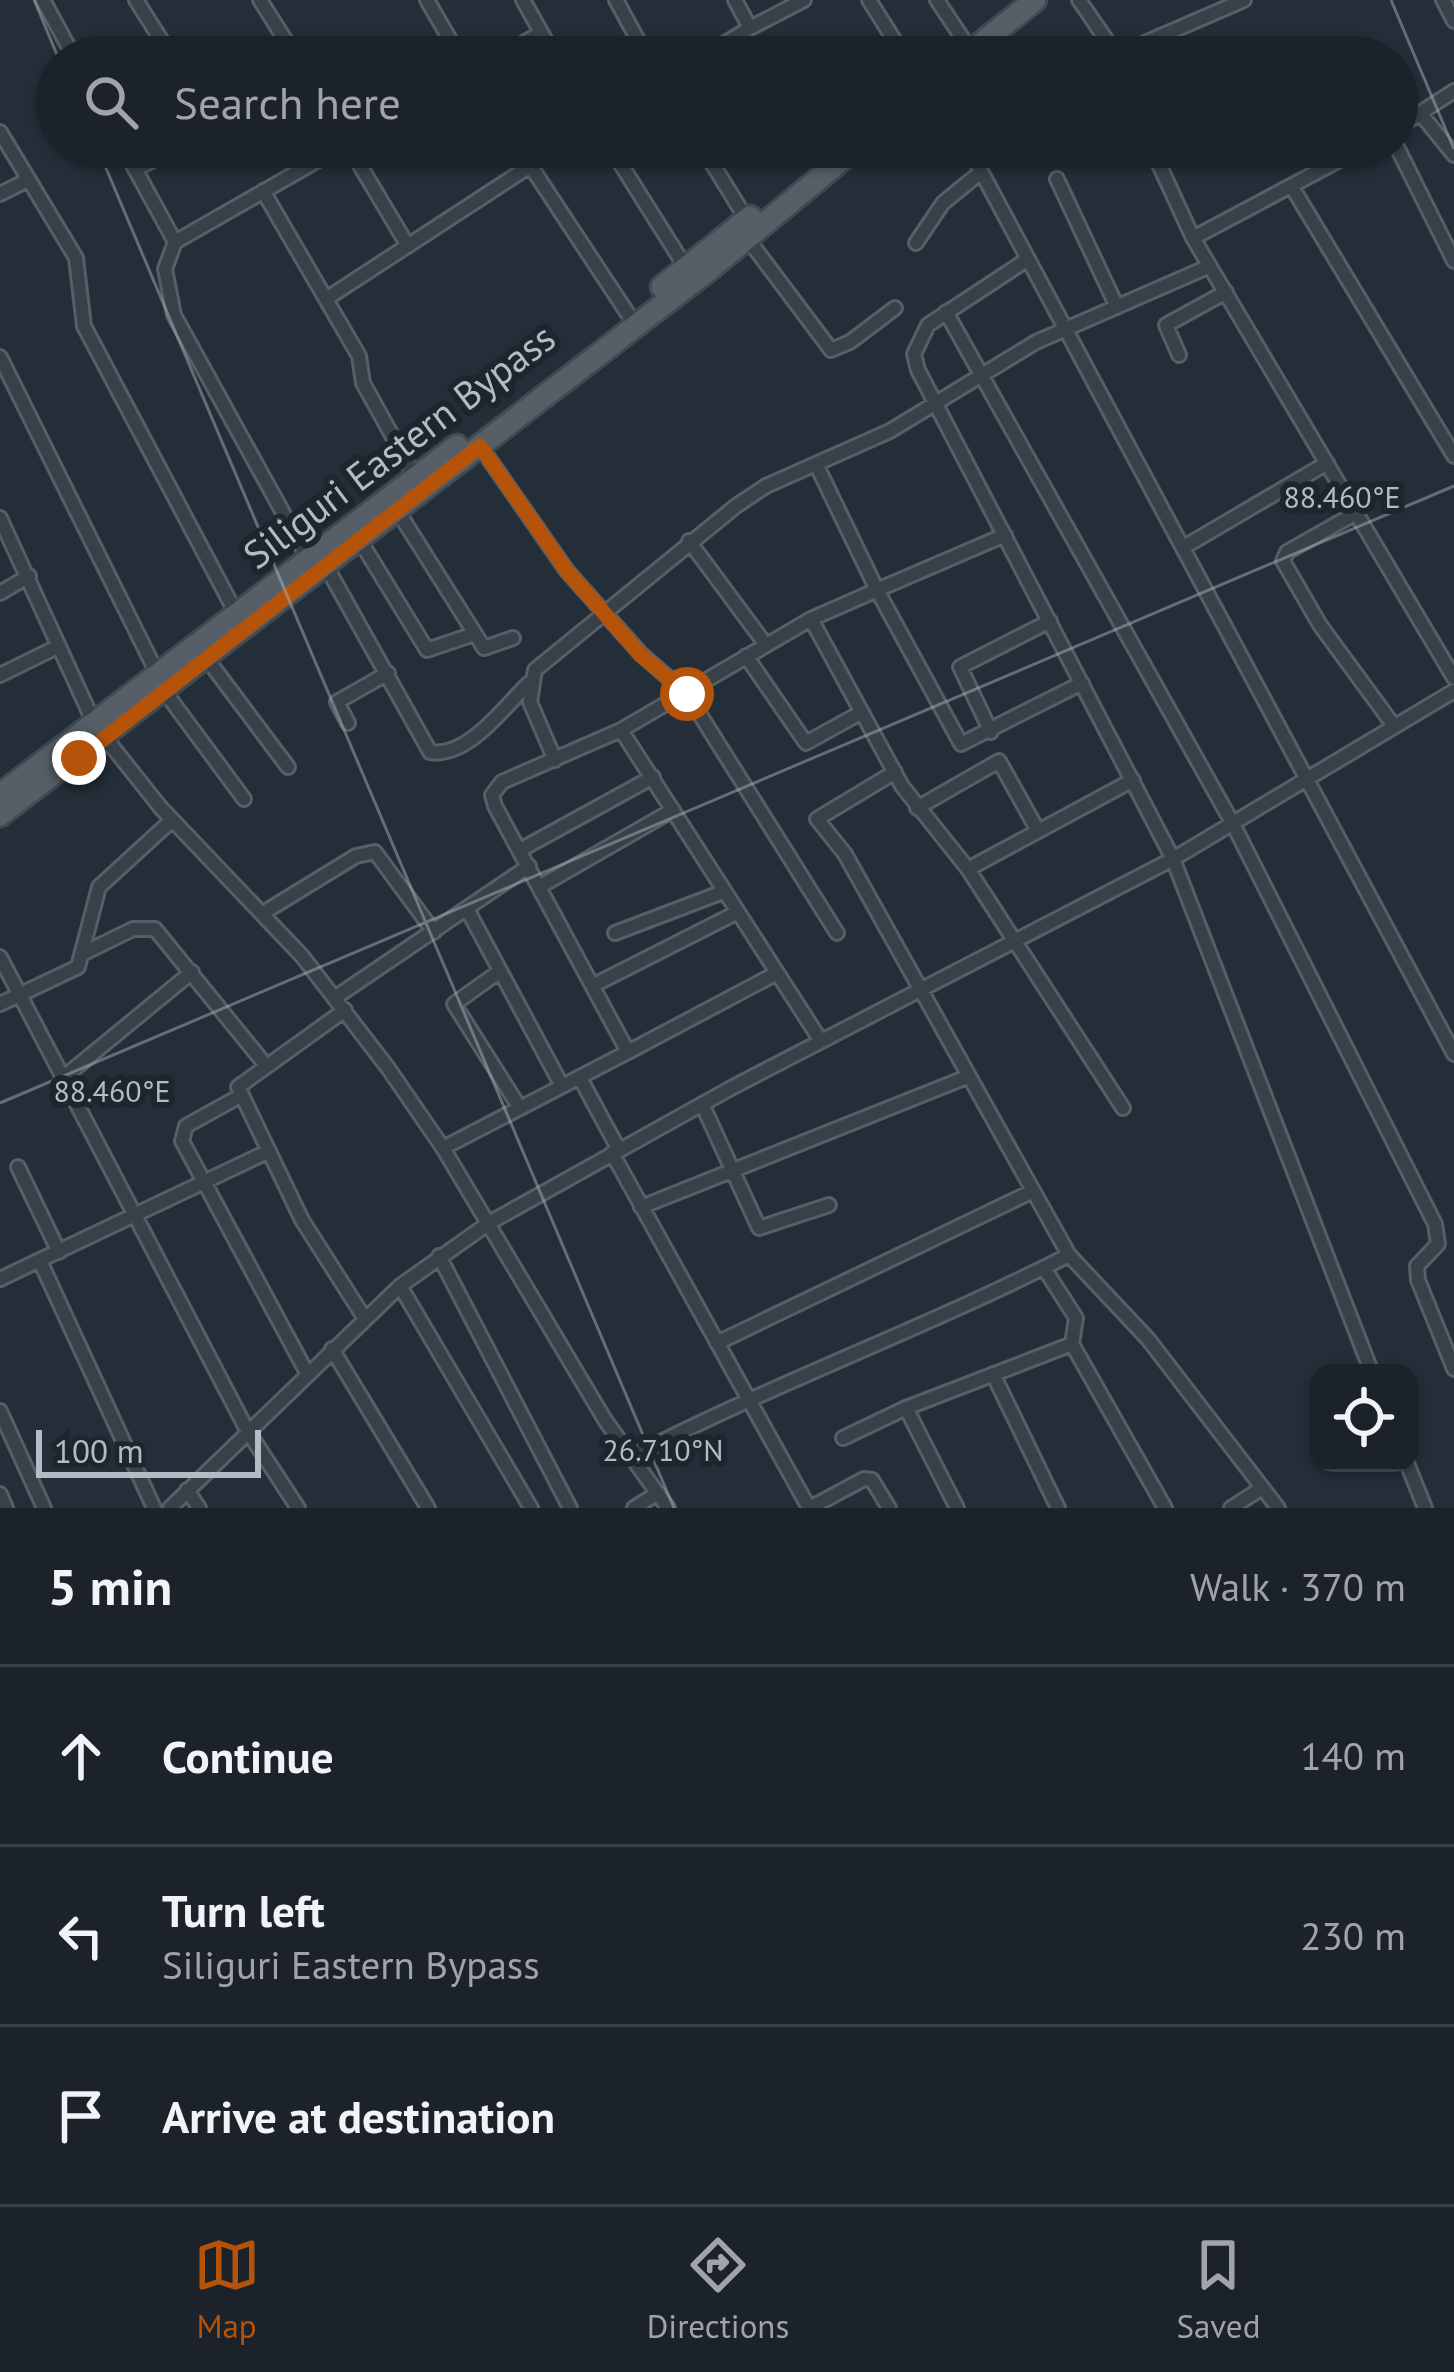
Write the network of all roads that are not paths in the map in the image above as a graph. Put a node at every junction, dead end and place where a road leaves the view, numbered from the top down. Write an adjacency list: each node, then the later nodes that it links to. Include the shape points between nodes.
1 (44, 0): 19 (street)
2 (136, 0): 20 (street)
3 (260, 0): 21 (street)
4 (427, 0): 22 (street)
5 (523, 0): 18 (street)
6 (616, 0): 24 (street)
7 (735, 0): 17 (street)
8 (804, 0): 17 (street)
9 (869, 0): 26 (street)
10 (937, 0): 27 (street)
11 (1016, 0): 28 (main road)
12 (1035, 0): 29 (main road)
13 (1079, 0): 30 (street)
14 (1244, 0): 31 (street)
15 (1443, 0): 16 (street)
16 (1454, 20)
17 (750, 28): 25 (street)
18 (541, 34): 23 (street)
19 (63, 36)
20 (159, 36)
21 (283, 36)
22 (448, 36)
23 (537, 36)
24 (636, 36)
25 (737, 36)
26 (892, 36)
27 (958, 36)
28 (979, 36)
29 (984, 36)
30 (1104, 36)
31 (1163, 36)
32 (1454, 91): 33 (street)
33 (1420, 113): 35 (street)
34 (0, 132): 51 (street)
35 (1453, 149)
36 (306, 168): 53 (street)
37 (358, 168): 59 (street)
38 (527, 168): 59 (street)
39 (531, 168): 69 (street)
40 (623, 168): 63 (street)
41 (714, 168): 55 (street)
42 (814, 168): 55 (main road, Siliguri Eastern Bypass)
43 (829, 168): 55 (main road, Siliguri Eastern Bypass)
44 (979, 168): 49 (street)
45 (1161, 168): 56 (street)
46 (1326, 168): 52 (street)
47 (1408, 168): 61 (street)
48 (135, 169): 57 (street)
49 (981, 172): 58 (street, via 943,203); 60 (street)
50 (1057, 179): 66 (street)
51 (28, 180): 54 (street); 92 (street, via 76,258 84,326)
52 (1292, 187): 56 (street); 76 (street)
53 (263, 191): 57 (street); 65 (street)
54 (0, 194)
55 (747, 229): 63 (main road, Siliguri Eastern Bypass); 67 (street, via 831,350); 75 (main road, Siliguri Eastern Bypass)
56 (1193, 238): 62 (street)
57 (175, 242): 87 (street, via 165,269 175,315)
58 (916, 243)
59 (408, 246): 65 (street)
60 (1028, 259): 68 (street); 70 (street)
61 (1454, 261)
62 (1210, 266): 64 (street); 66 (street)
63 (686, 268): 69 (main road, Siliguri Eastern Bypass)
64 (1226, 292): 71 (street, via 1166,325); 77 (street)
65 (326, 299): 79 (street)
66 (1117, 307): 70 (street)
67 (895, 308)
68 (946, 312): 73 (street); 74 (street, via 928,325 914,354)
69 (628, 314): 79 (main road, Siliguri Eastern Bypass)
70 (1066, 328): 73 (street); 86 (street)
71 (1179, 355)
72 (0, 357): 106 (street)
73 (979, 374): 74 (street); 127 (street)
74 (938, 401): 78 (street); 83 (street)
75 (480, 446): 80 (main road, Siliguri Eastern Bypass); 91 (street)
76 (1454, 456)
77 (1327, 463): 81 (street); 86 (street)
78 (816, 464): 85 (street, via 766,486); 89 (street)
79 (416, 477): 87 (main road, Siliguri Eastern Bypass)
80 (397, 510): 84 (main road, Siliguri Eastern Bypass); 95 (street)
81 (1357, 514): 103 (street); 111 (street, via 1283,561)
82 (0, 518): 88 (street)
83 (1005, 536): 89 (street); 94 (street)
84 (359, 539): 87 (main road, Siliguri Eastern Bypass); 95 (street, via 427,650)
85 (689, 542): 91 (street); 97 (street)
86 (1184, 547): 120 (street)
87 (317, 563): 92 (main road, Siliguri Eastern Bypass); 100 (main road, Siliguri Eastern Bypass); 101 (street)
88 (29, 576): 90 (street); 98 (street)
89 (877, 590): 93 (street); 114 (street, via 955,739 969,743)
90 (0, 593)
91 (602, 610): 104 (street, via 542,660); 108 (street)
92 (237, 615): 106 (main road, Siliguri Eastern Bypass)
93 (811, 619): 97 (street); 109 (street)
94 (1050, 621): 105 (street); 114 (street, via 960,667)
95 (474, 634): 96 (street, via 484,648)
96 (513, 638)
97 (766, 645): 99 (street)
98 (57, 647): 102 (street); 113 (street)
99 (746, 656): 108 (street); 109 (street, via 806,742)
100 (207, 659): 106 (main road, Siliguri Eastern Bypass); 116 (street)
101 (388, 674): 104 (street, via 422,744 442,754 469,741); 110 (street, via 337,702)
102 (0, 675)
103 (1454, 678)
104 (529, 683): 115 (street)
105 (1082, 683): 114 (street); 119 (street)
106 (162, 684): 113 (main road, Siliguri Eastern Bypass); 122 (street)
107 (1454, 691): 111 (street)
108 (687, 694): 112 (street); 140 (street)
109 (862, 712): 117 (street)
110 (348, 723)
111 (1394, 726): 120 (street)
112 (621, 730): 115 (street); 118 (street)
113 (100, 732): 121 (main road, Siliguri Eastern Bypass); 125 (main road, Siliguri Eastern Bypass); 126 (street)
114 (991, 732)
115 (555, 760): 129 (street, via 495,788 495,806)
116 (288, 767)
117 (895, 772): 123 (street); 148 (street, via 817,819)
118 (653, 777): 124 (street); 129 (street)
119 (1133, 779): 128 (street); 130 (street)
120 (1309, 780): 127 (street); 155 (street)
121 (0, 795)
122 (244, 799)
123 (917, 808): 128 (street, via 999,761); 132 (street)
124 (673, 810): 133 (street); 134 (street)
125 (0, 815)
126 (172, 820): 137 (street); 142 (street, via 99,887)
127 (1233, 824): 130 (street); 188 (street, via 1435,1224 1438,1244 1417,1265 1418,1280)
128 (1038, 831): 132 (street)
129 (520, 850): 131 (street)
130 (1173, 859): 141 (street); 187 (street)
131 (529, 866): 133 (street); 135 (street)
132 (968, 869): 141 (street)
133 (539, 887): 147 (street)
134 (723, 892): 136 (street); 139 (street)
135 (467, 909): 138 (street); 144 (street)
136 (736, 913): 146 (street); 147 (street)
137 (263, 914): 138 (street, via 375,852); 150 (street)
138 (434, 932): 150 (street)
139 (615, 933)
140 (837, 933)
141 (1012, 939): 148 (street); 164 (street)
142 (82, 953): 145 (street, via 145,927 164,934); 149 (street, via 72,972)
143 (0, 957): 149 (street)
144 (500, 970): 160 (street); 163 (street, via 454,1004)
145 (192, 972): 156 (street); 158 (street)
146 (777, 973): 153 (street); 154 (street)
147 (594, 985): 154 (street)
148 (922, 989): 153 (street); 157 (street)
149 (20, 995): 151 (street); 158 (street)
150 (336, 998): 152 (street)
151 (0, 1004)
152 (345, 1010): 156 (street); 165 (street)
153 (821, 1041): 162 (street)
154 (628, 1052): 159 (street)
155 (1454, 1054)
156 (264, 1063): 161 (street, via 240,1081)
157 (967, 1077): 169 (street); 171 (street)
158 (63, 1078): 174 (street)
159 (580, 1078): 160 (street); 167 (street)
160 (562, 1086): 163 (street)
161 (240, 1096): 166 (street); 170 (street, via 181,1132)
162 (702, 1104): 167 (street); 169 (street)
163 (520, 1108): 165 (street)
164 (1123, 1108)
165 (443, 1148): 175 (street)
166 (267, 1152): 170 (street); 183 (street)
167 (615, 1152): 173 (street); 175 (street)
168 (18, 1167): 176 (street)
169 (733, 1171): 172 (street, via 759,1228); 173 (street)
170 (204, 1183): 174 (street); 189 (street)
171 (1031, 1192): 177 (street); 184 (street)
172 (829, 1205)
173 (641, 1208): 184 (street)
174 (134, 1217): 176 (street); 194 (street)
175 (489, 1223): 178 (street); 196 (street)
176 (59, 1252): 179 (street)
177 (1070, 1255): 180 (street); 198 (street, via 1148,1339)
178 (439, 1256): 182 (street); 210 (street)
179 (40, 1261): 181 (street); 204 (street)
180 (1044, 1268): 185 (street, via 1076,1318); 191 (street)
181 (0, 1279)
182 (400, 1286): 183 (street); 209 (street)
183 (364, 1319): 186 (street)
184 (716, 1343): 191 (street)
185 (1072, 1344): 190 (street); 217 (street)
186 (332, 1349): 189 (street); 208 (street)
187 (1369, 1364)
188 (1454, 1369)
189 (307, 1373): 194 (street)
190 (994, 1374): 192 (street); 216 (street)
191 (746, 1397): 196 (street); 213 (street)
192 (906, 1408): 195 (street); 215 (street)
193 (0, 1411): 203 (street)
194 (247, 1430): 199 (street); 207 (street)
195 (843, 1438)
196 (631, 1456): 200 (street)
197 (1411, 1472): 220 (street)
198 (1262, 1488): 218 (street); 219 (street)
199 (187, 1490): 205 (street); 206 (street)
200 (658, 1493): 211 (street); 212 (street)
201 (0, 1494): 202 (street)
202 (6, 1508)
203 (44, 1508)
204 (154, 1508)
205 (170, 1508)
206 (199, 1508)
207 (298, 1508)
208 (428, 1508)
209 (531, 1508)
210 (570, 1508)
211 (634, 1508)
212 (668, 1508)
213 (809, 1508): 214 (street, via 864,1479)
214 (889, 1508)
215 (957, 1508)
216 (1058, 1508)
217 (1165, 1508)
218 (1231, 1508)
219 (1278, 1508)
220 (1425, 1508)

